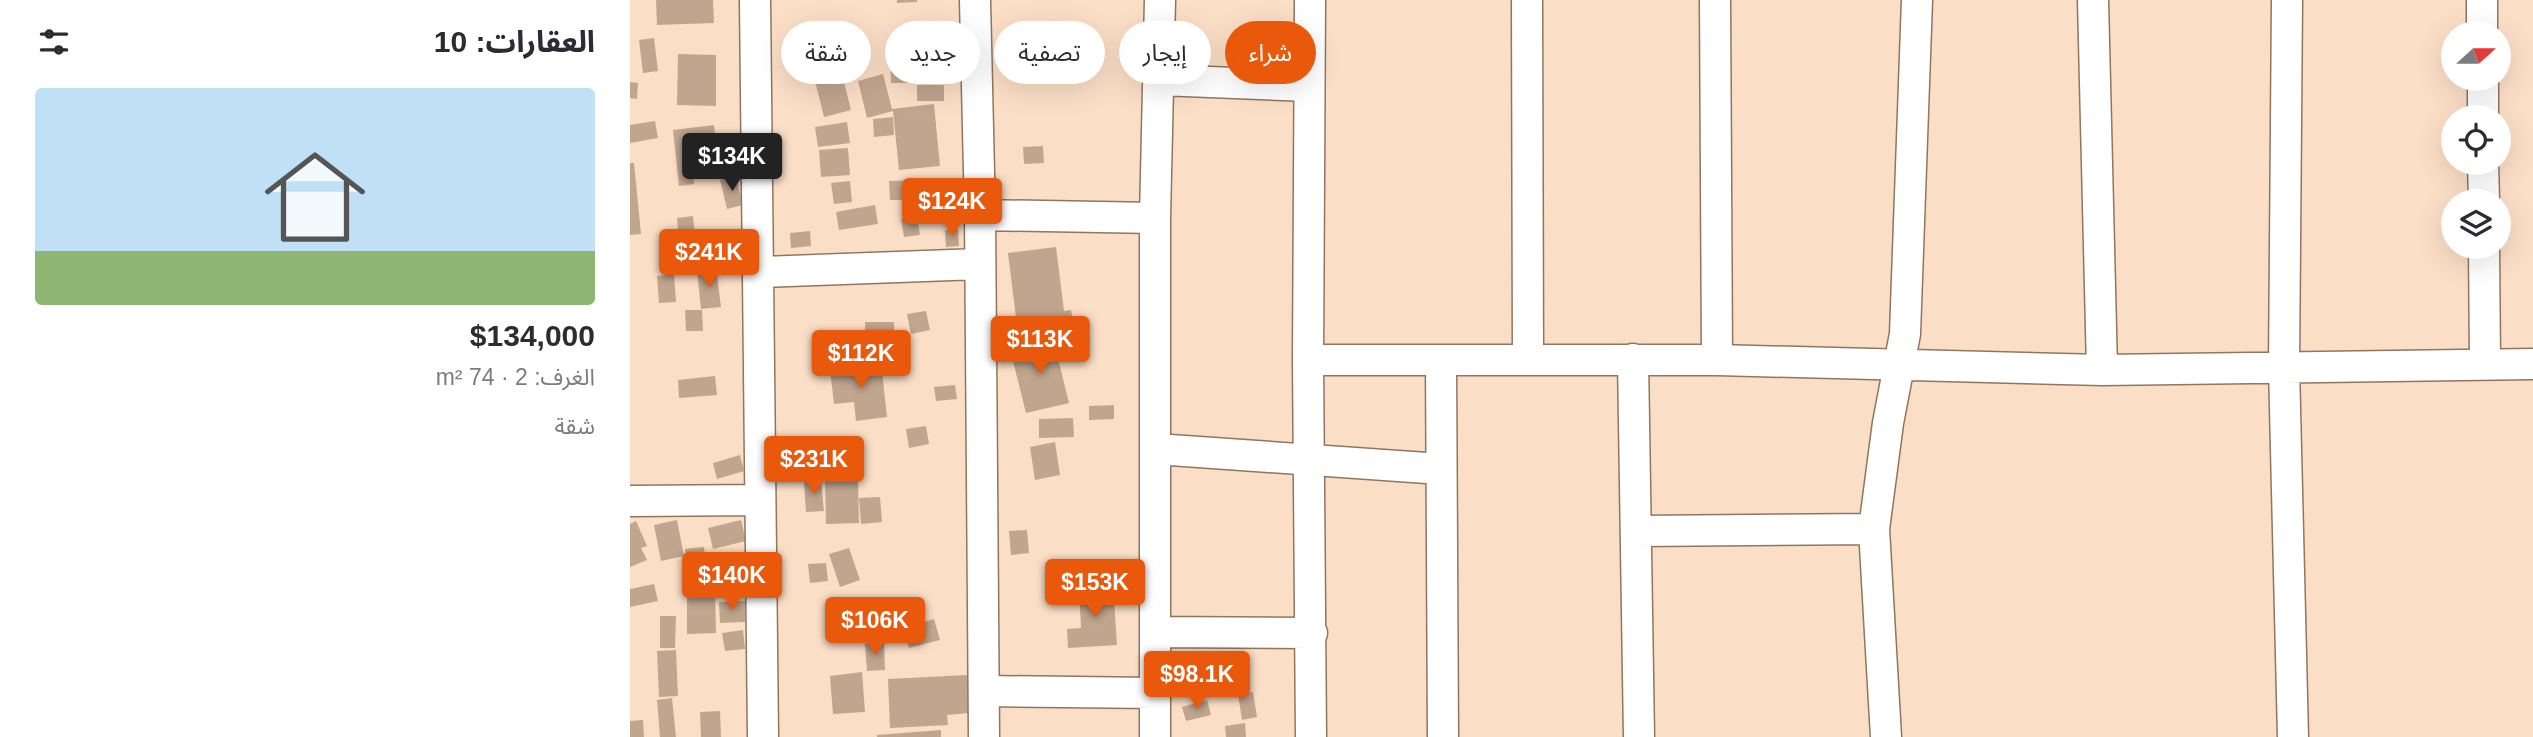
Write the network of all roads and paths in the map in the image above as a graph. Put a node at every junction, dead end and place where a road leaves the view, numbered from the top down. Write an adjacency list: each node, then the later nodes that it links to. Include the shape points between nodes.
1 (755, 0): 20 (street)
2 (975, 0): 16 (street)
3 (1160, 0): 11 (street)
4 (1310, 0): 15 (street)
5 (1527, 0): 24 (street)
6 (1715, 0): 25 (street)
7 (1917, 0): 26 (street)
8 (2093, 0): 30 (street)
9 (2287, 0): 29 (street)
10 (2482, 0): 12 (street)
11 (1160, 21)
12 (2482, 21)
13 (1211, 82): 15 (street)
14 (1160, 84): 17 (street)
15 (1309, 86): 22 (street)
16 (980, 215): 17 (street); 19 (street)
17 (1155, 218): 31 (street)
18 (2484, 259): 27 (street)
19 (979, 264): 20 (street); 40 (street)
20 (760, 272): 35 (street)
21 (1633, 359): 24 (street); 25 (street); 37 (street)
22 (1308, 360): 23 (street); 32 (street)
23 (1441, 360): 24 (street); 33 (street)
24 (1528, 360)
25 (1717, 360): 26 (street)
26 (1901, 363): 30 (street); 36 (street)
27 (2485, 363): 28 (street); 29 (street)
28 (2533, 364)
29 (2284, 367): 30 (street); 49 (street)
30 (2102, 370)
31 (1156, 449): 32 (street); 38 (street)
32 (1308, 460): 33 (street); 39 (street)
33 (1441, 469): 46 (street)
34 (630, 500): 35 (street)
35 (758, 500): 42 (street)
36 (1874, 529): 37 (street); 48 (street)
37 (1638, 531): 47 (street)
38 (1156, 632): 39 (street); 41 (street)
39 (1312, 633): 45 (street)
40 (984, 691): 41 (street); 43 (street)
41 (1155, 693): 44 (street)
42 (763, 737)
43 (984, 737)
44 (1155, 737)
45 (1311, 737)
46 (1443, 737)
47 (1639, 737)
48 (1886, 737)
49 (2293, 737)

